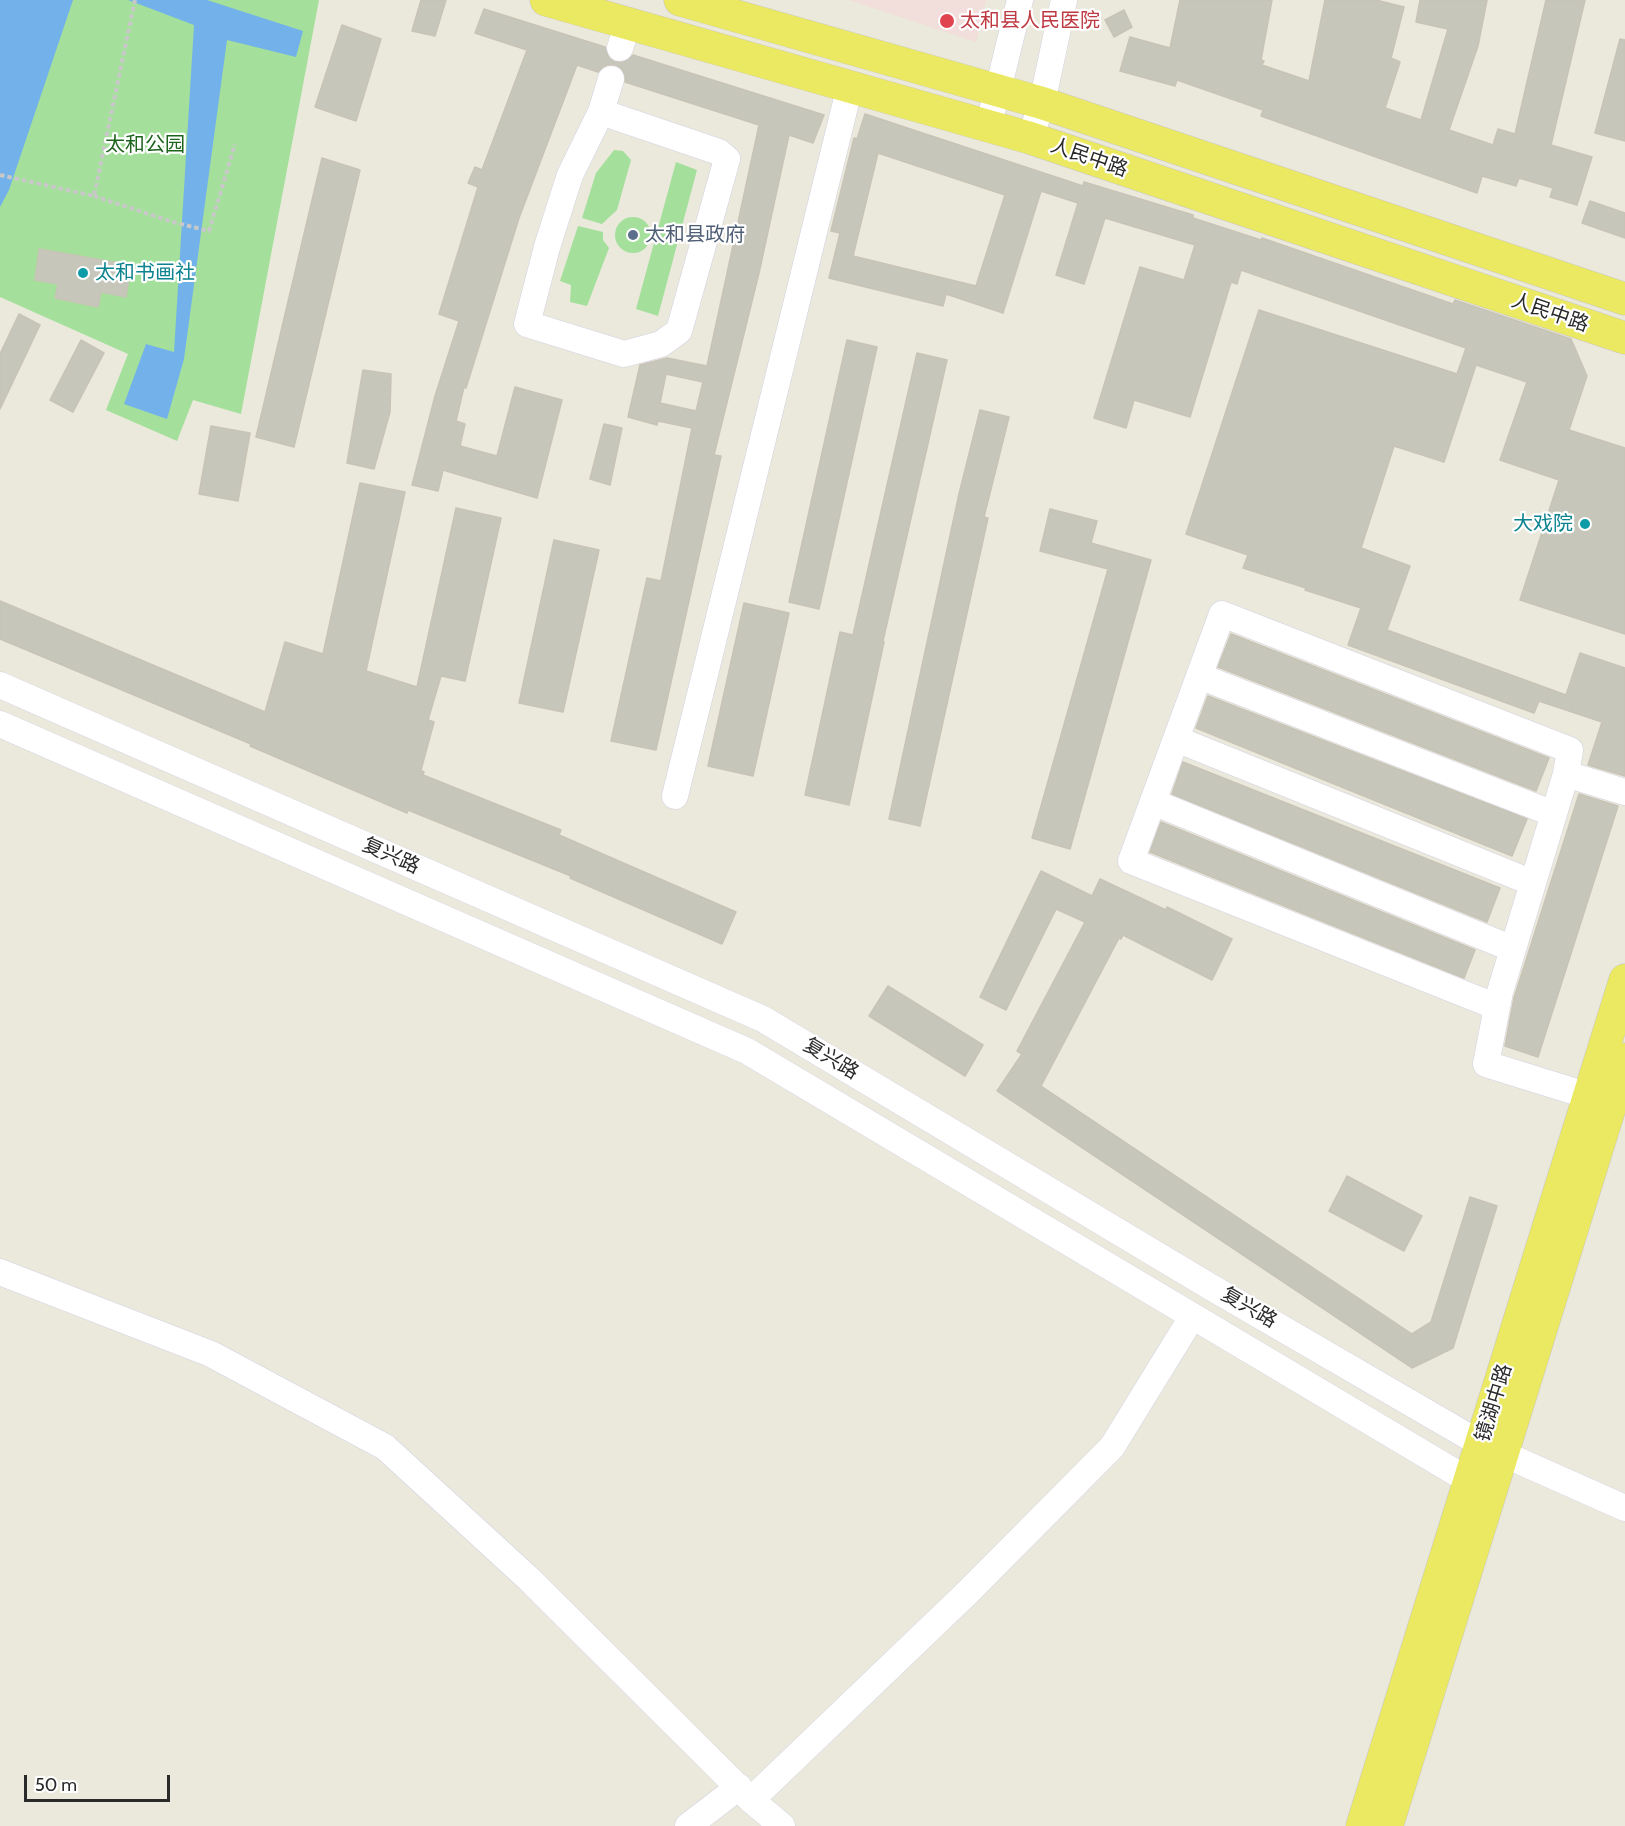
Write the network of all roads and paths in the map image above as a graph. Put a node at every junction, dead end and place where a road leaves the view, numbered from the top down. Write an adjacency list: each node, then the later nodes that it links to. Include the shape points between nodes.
1 (135, 0): 15 (path)
2 (546, 0): 7 (main road, 人民中路, via 624,35)
3 (680, 0): 8 (main road, 人民中路)
4 (1020, 0): 8 (street)
5 (1064, 0): 9 (street)
6 (611, 79): 10 (street)
7 (850, 86): 11 (main road, 人民中路); 24 (street)
8 (998, 90): 9 (main road, 人民中路); 11 (street)
9 (1042, 103): 12 (street); 16 (main road, 人民中路)
10 (601, 111): 10 (street, via 570,175 527,324 624,354 661,344 679,331 727,159 719,152)
11 (988, 125): 12 (main road, 人民中路)
12 (1030, 138): 17 (main road, 人民中路)
13 (236, 144): 15 (path, via 209,231)
14 (0, 175): 15 (path)
15 (94, 196)
16 (1625, 299)
17 (1625, 338)
18 (1199, 676): 21 (street); 22 (street, via 1222,614 1570,750); 26 (street)
19 (0, 685): 35 (street, 复兴路, via 763,1019 1209,1286)
20 (0, 724): 34 (street, 复兴路, via 747,1051)
21 (1176, 739): 25 (street); 27 (street)
22 (1566, 774): 23 (street); 26 (street)
23 (1625, 792)
24 (675, 796)
25 (1153, 802): 28 (street); 30 (street, via 1131,861)
26 (1554, 814): 27 (street)
27 (1533, 883): 28 (street)
28 (1513, 949): 30 (street)
29 (1625, 980): 32 (main road, 镜湖中路)
30 (1497, 1007): 32 (street, via 1486,1064)
31 (1625, 1059): 35 (main road, 镜湖中路)
32 (1589, 1096): 35 (main road, 镜湖中路)
33 (0, 1272): 38 (street, via 211,1354 385,1447 530,1578)
34 (1192, 1317): 36 (street, 复兴路); 38 (street, via 1112,1447 967,1593)
35 (1492, 1449): 36 (main road, 镜湖中路); 37 (street, 复兴路)
36 (1478, 1489): 41 (main road, 镜湖中路); 42 (main road, 镜湖中路)
37 (1625, 1508)
38 (745, 1794): 39 (street); 40 (street)
39 (688, 1826)
40 (782, 1826)
41 (1362, 1826)
42 (1387, 1826)

